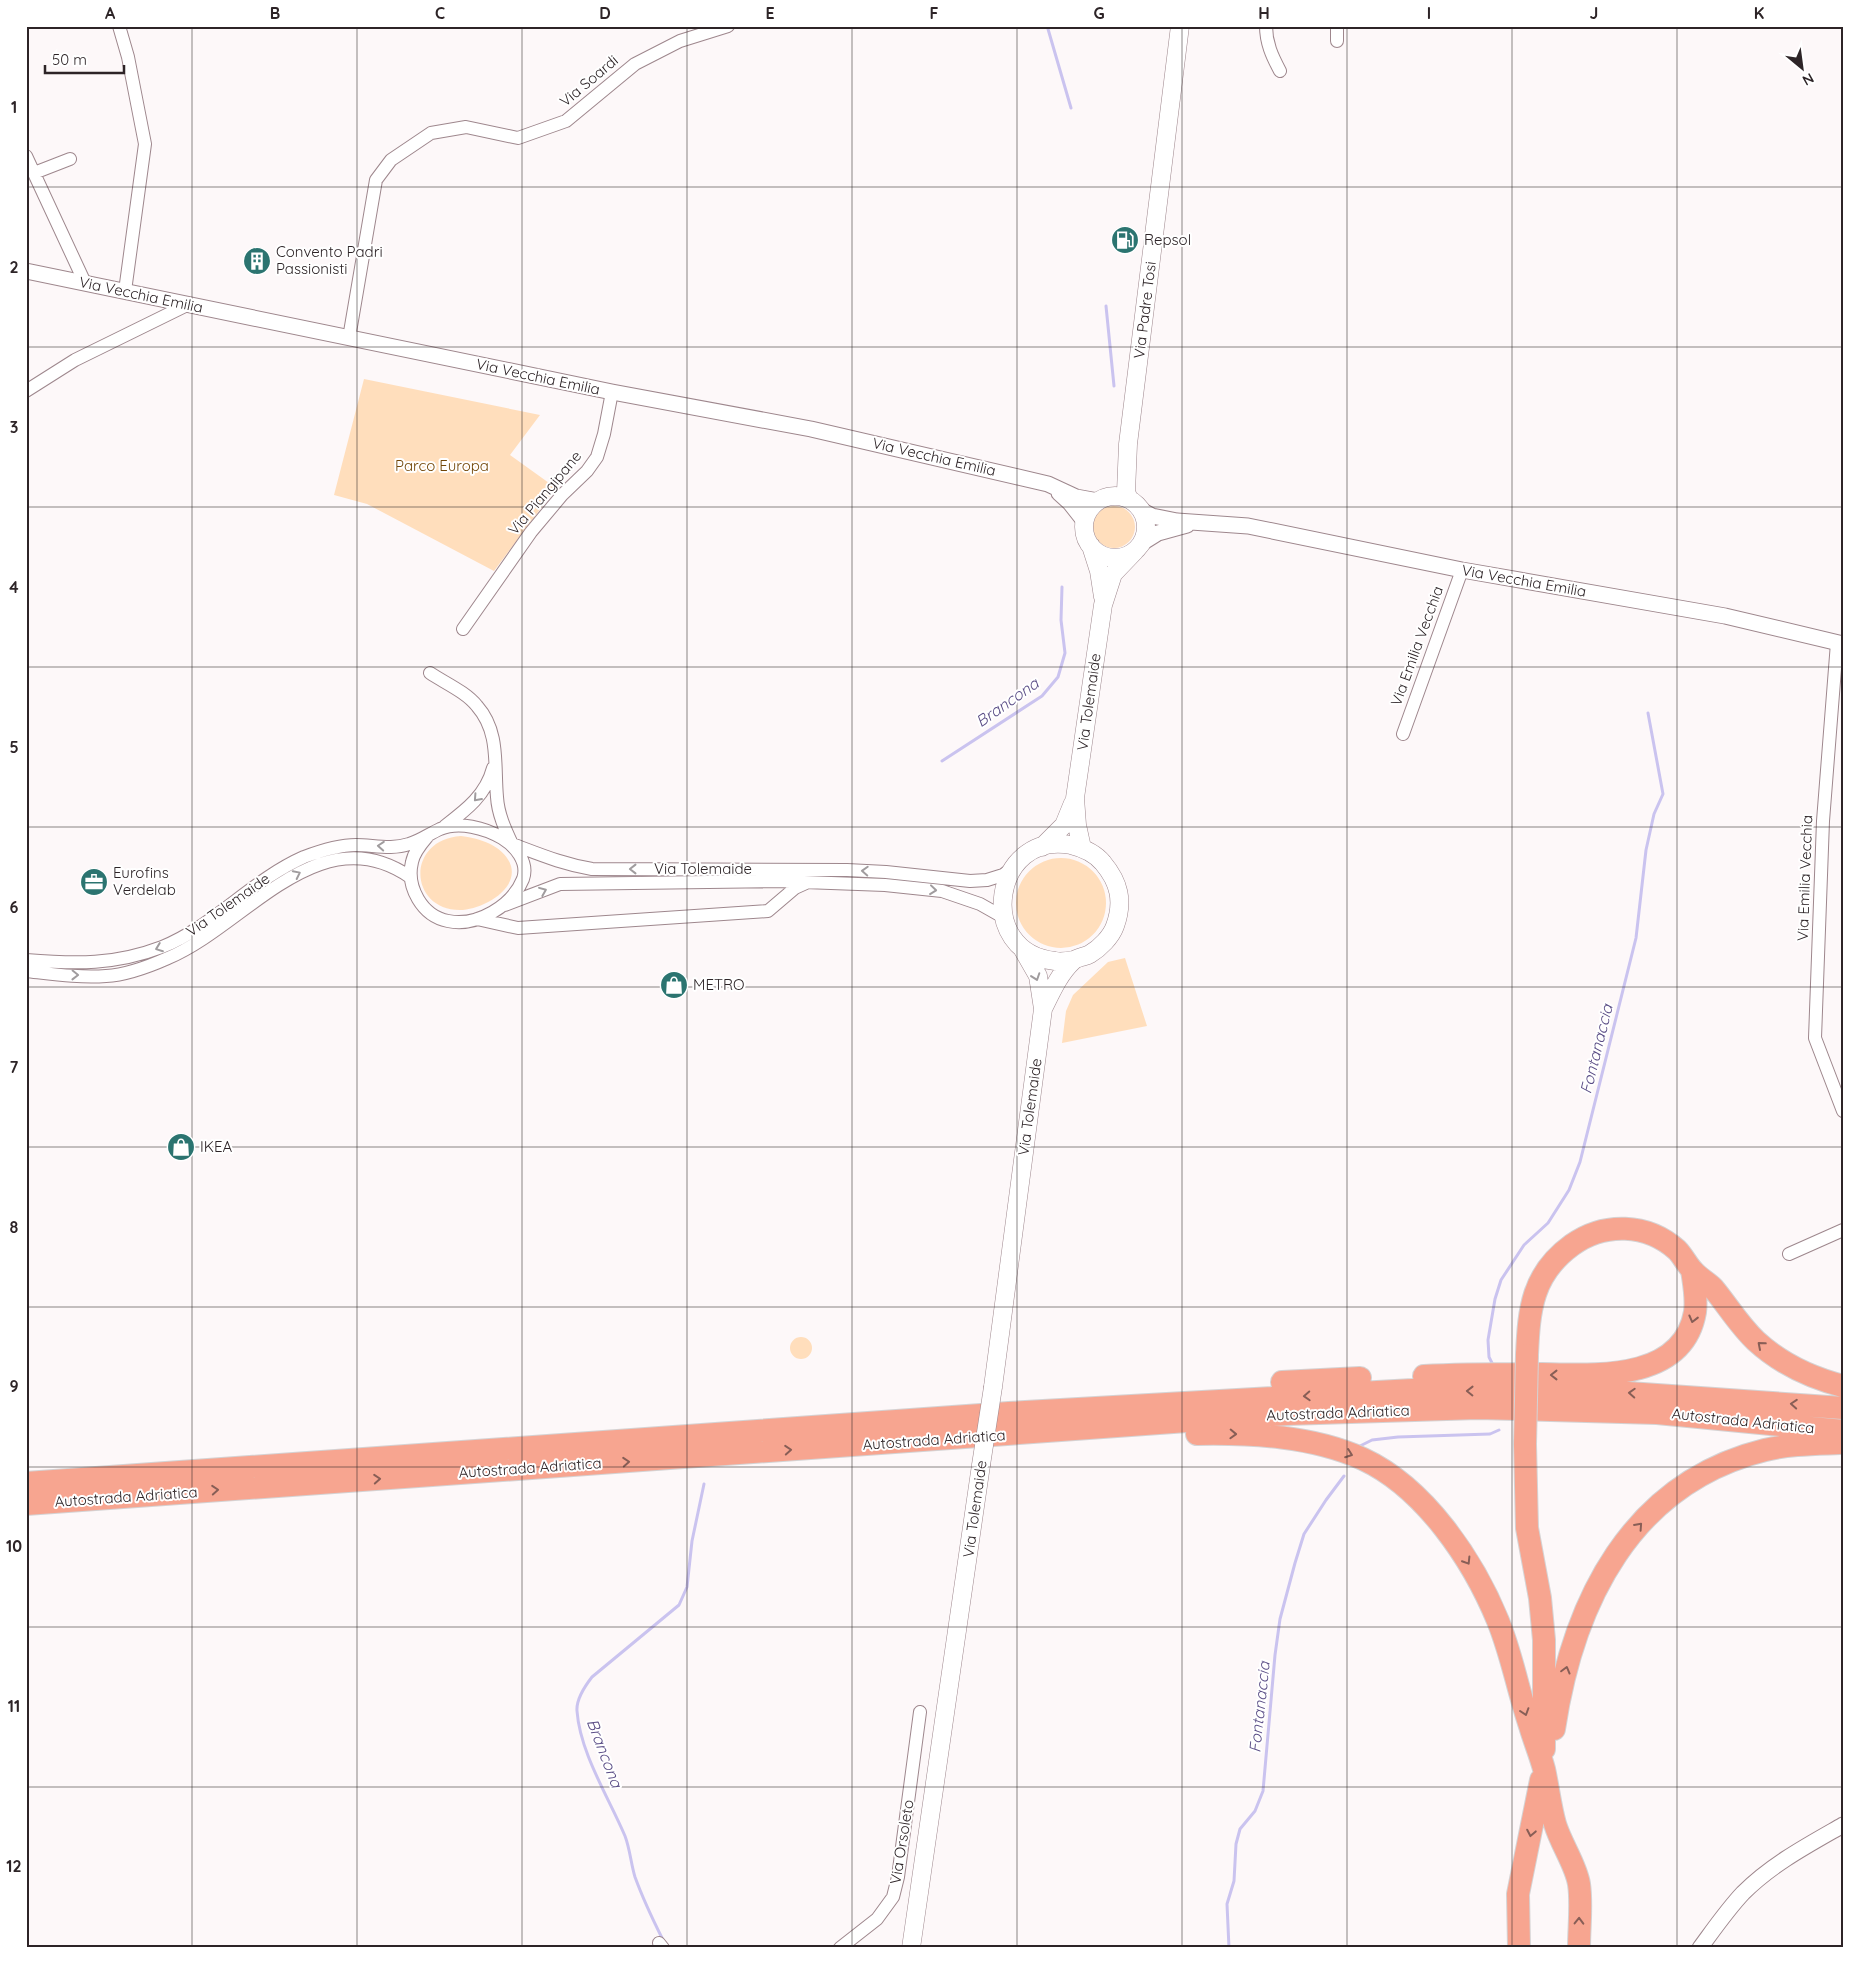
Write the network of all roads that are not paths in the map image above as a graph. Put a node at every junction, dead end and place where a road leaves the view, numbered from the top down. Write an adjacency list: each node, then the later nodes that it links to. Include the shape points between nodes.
1 (119, 26): 13 (street, via 145,144)
2 (728, 26): 15 (street, Via Soardi, via 680,42 635,64 566,121 518,138 466,127 431,133 392,160 376,180)
3 (1180, 26): 18 (main road, Via Padre Tosi)
4 (1266, 26): 7 (street, via 1270,50)
5 (1337, 26): 6 (street)
6 (1337, 40)
7 (1280, 71)
8 (26, 156): 10 (street)
9 (70, 159): 10 (street)
10 (34, 173): 12 (street)
11 (26, 271): 12 (street, Via Vecchia Emilia)
12 (85, 283): 13 (street, Via Vecchia Emilia)
13 (125, 291): 14 (street, Via Vecchia Emilia)
14 (189, 304): 15 (street, Via Vecchia Emilia); 16 (street, via 75,360)
15 (349, 338): 17 (street, Via Vecchia Emilia)
16 (26, 391)
17 (612, 392): 19 (street, Via Vecchia Emilia, via 811,429); 28 (street, Via Piangipane, via 596,457 531,532)
18 (1128, 444): 20 (main road, via 1116,482); 21 (main road, via 1126,492)
19 (1048, 484): 20 (street, Via Vecchia Emilia, via 1076,497); 23 (street, via 1070,503)
20 (1102, 500): 21 (main road, via 1113,496); 23 (main road, via 1090,508)
21 (1135, 505): 22 (street, via 1152,516 1176,521); 25 (main road, via 1146,521 1146,530)
22 (1204, 521): 25 (street, via 1150,537); 26 (street, Via Vecchia Emilia, via 1248,526)
23 (1085, 522): 24 (main road, Via Tolemaide, via 1085,535)
24 (1091, 546): 25 (main road, via 1104,556 1114,558 1123,558); 27 (main road, Via Tolemaide, via 1103,586)
25 (1138, 547): 27 (main road, Via Tolemaide, via 1113,574)
26 (1462, 570): 29 (street, Via Vecchia Emilia, via 1725,616); 31 (street, Via Emilia Vecchia)
27 (1104, 606): 33 (main road, Via Tolemaide)
28 (463, 629)
29 (1840, 643): 50 (street, Via Emilia Vecchia, via 1823,821 1815,1038)
30 (430, 673): 32 (street, Via Tolemaide, via 477,705 494,737)
31 (1403, 734)
32 (496, 756): 34 (street, Via Tolemaide, one-way to 34, via 490,779 480,796); 36 (street, Via Tolemaide, via 497,799 503,826)
33 (1075, 798): 37 (main road, Via Tolemaide, via 1064,826); 38 (main road, Via Tolemaide, via 1076,825)
34 (440, 829): 35 (street, Via Tolemaide); 36 (street, Via Tolemaide, via 455,826 484,830)
35 (428, 837): 40 (street, Via Tolemaide, via 418,848); 46 (street, Via Tolemaide, one-way to 46, via 400,846 354,845 306,856 266,877 183,937 131,957 75,964)
36 (512, 844): 39 (street, Via Tolemaide, one-way to 36, via 995,878 970,881 848,870 592,869 548,859); 42 (street, Via Tolemaide, via 520,856 524,872 515,892)
37 (1042, 846): 38 (main road, Via Tolemaide, via 1063,844); 39 (main road, Via Tolemaide, via 1026,854)
38 (1082, 848): 47 (main road, Via Tolemaide, via 1100,858 1113,874 1119,894 1119,911 1114,928 1104,943 1090,954)
39 (1014, 867): 43 (main road, Via Tolemaide, via 1005,882)
40 (410, 877): 44 (street, Via Tolemaide, via 414,892 433,915 447,921); 48 (street, Via Tolemaide, one-way to 40, via 107,976 168,959 209,936 288,879 340,859 372,860 397,868)
41 (807, 882): 42 (street, Via Tolemaide, one-way to 41, via 560,884); 43 (street, Via Tolemaide, one-way to 43, via 942,891 980,904); 44 (street, via 768,911 518,928)
42 (503, 906): 44 (street, Via Tolemaide)
43 (1003, 917): 45 (main road, Via Tolemaide, via 1010,934)
44 (477, 919)
45 (1022, 948): 47 (main road, Via Tolemaide, via 1056,962); 49 (main road, Via Tolemaide, one-way to 49, via 1038,976)
46 (26, 960)
47 (1074, 960): 49 (main road, Via Tolemaide, via 1057,982)
48 (26, 971)
49 (1043, 1010): 66 (main road, Via Tolemaide, bridge, via 993,1387)
50 (1843, 1111)
51 (1843, 1230): 52 (street)
52 (1789, 1254)
53 (1692, 1270): 54 (highway, one-way to 53, via 1802,1371 1770,1352 1740,1324 1712,1287); 56 (highway, one-way to 56, via 1695,1306 1685,1337 1667,1356 1633,1370 1589,1375 1468,1374 1320,1379 1171,1392); 63 (highway, bridge, via 1678,1252 1653,1235 1626,1228 1599,1232 1588,1235 1551,1264 1541,1278 1530,1307 1525,1444 1527,1528 1544,1640)
54 (1843, 1386)
55 (1843, 1408): 56 (highway, Autostrada Adriatica, one-way to 56, via 1628,1393 1413,1390)
56 (1009, 1413): 60 (highway, Autostrada Adriatica)
57 (1843, 1431): 59 (highway, Autostrada Adriatica, via 1657,1413 1478,1408 1287,1414)
58 (1843, 1443): 63 (highway, one-way to 58, via 1551,1751 1568,1661 1589,1601 1614,1556 1650,1514 1688,1483 1738,1459 1787,1446)
59 (852, 1446): 61 (highway, Autostrada Adriatica, one-way to 59); 63 (highway, one-way to 63, via 902,1449 1227,1434 1279,1438 1346,1452 1377,1467 1405,1487 1440,1523 1469,1564 1501,1629)
60 (26, 1483)
61 (26, 1504)
62 (920, 1712): 65 (street, Via Orsoleto, via 893,1897 877,1919)
63 (1544, 1768): 67 (highway, one-way to 67, via 1518,1894); 68 (highway, one-way to 63, via 1579,1882 1555,1826)
64 (1843, 1825): 69 (street, via 1768,1872 1744,1893)
65 (840, 1948)
66 (911, 1948)
67 (1519, 1948)
68 (1579, 1948)
69 (1700, 1948)

